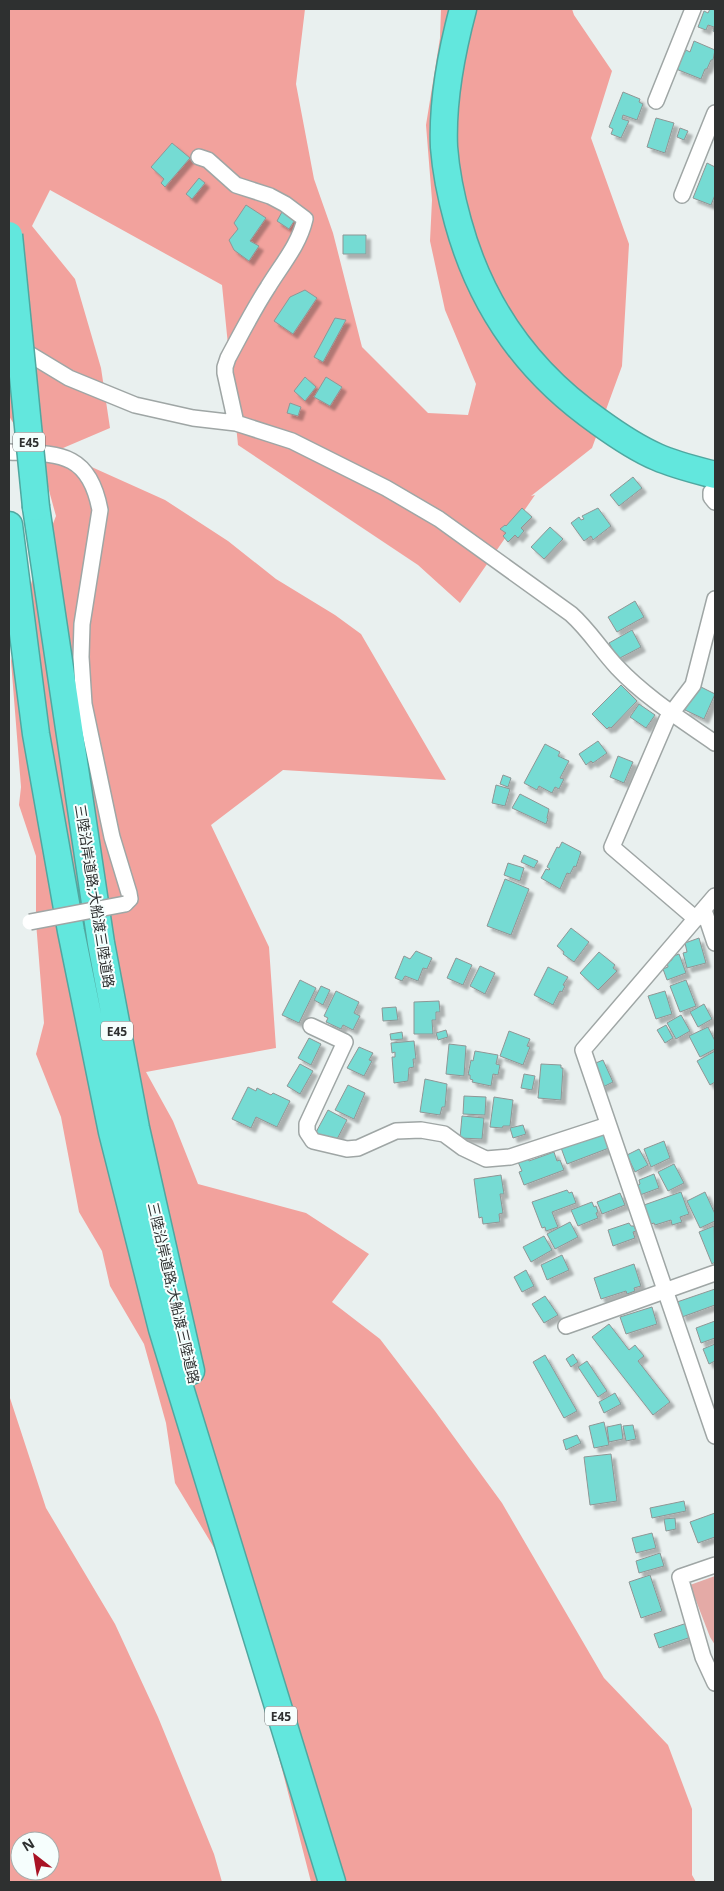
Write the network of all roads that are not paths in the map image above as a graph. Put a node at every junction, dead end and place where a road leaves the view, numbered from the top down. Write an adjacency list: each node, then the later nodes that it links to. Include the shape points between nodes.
1 (463, 9): 11 (highway, via 453,46 444,106 444,147 450,191 478,282 498,318 524,354 583,411 618,436)
2 (693, 9): 3 (street)
3 (656, 101)
4 (715, 113): 6 (street)
5 (199, 157): 9 (street, via 208,160 236,185 270,196 305,219 296,245 267,288 228,358 225,373)
6 (682, 195)
7 (9, 235): 26 (highway, 三陸沿岸道路;大船渡三陸道路 / E45, bridge, via 36,506 102,953 136,1128)
8 (9, 341): 9 (street, via 69,378 135,405 193,418)
9 (236, 423): 14 (street, via 292,441 386,488 439,519 571,614 586,627 622,672)
10 (9, 452): 18 (street, bridge, via 55,454 73,461 91,482 98,497 100,510 82,624 84,704 112,837 130,899 125,904)
11 (714, 489)
12 (9, 525): 26 (highway, 三陸沿岸道路;大船渡三陸道路 / E45, via 36,734 112,1132 162,1329)
13 (715, 599): 14 (street, via 693,685)
14 (671, 713): 15 (street); 17 (street, via 612,847)
15 (715, 743)
16 (715, 896): 17 (street)
17 (700, 914): 19 (street); 21 (street, via 583,1050)
18 (30, 922)
19 (715, 943)
20 (311, 1026): 21 (street, via 345,1042 307,1124 307,1132 313,1140 347,1149 358,1148 396,1131 421,1130 444,1134 476,1156 498,1159)
21 (608, 1124): 23 (street)
22 (715, 1273): 23 (street)
23 (665, 1291): 24 (street); 25 (street)
24 (566, 1326)
25 (715, 1436)
26 (231, 1550): 29 (highway, 三陸沿岸道路;大船渡三陸道路 / E45)
27 (715, 1565): 28 (street, via 680,1577 703,1657)
28 (715, 1683)
29 (332, 1882)

